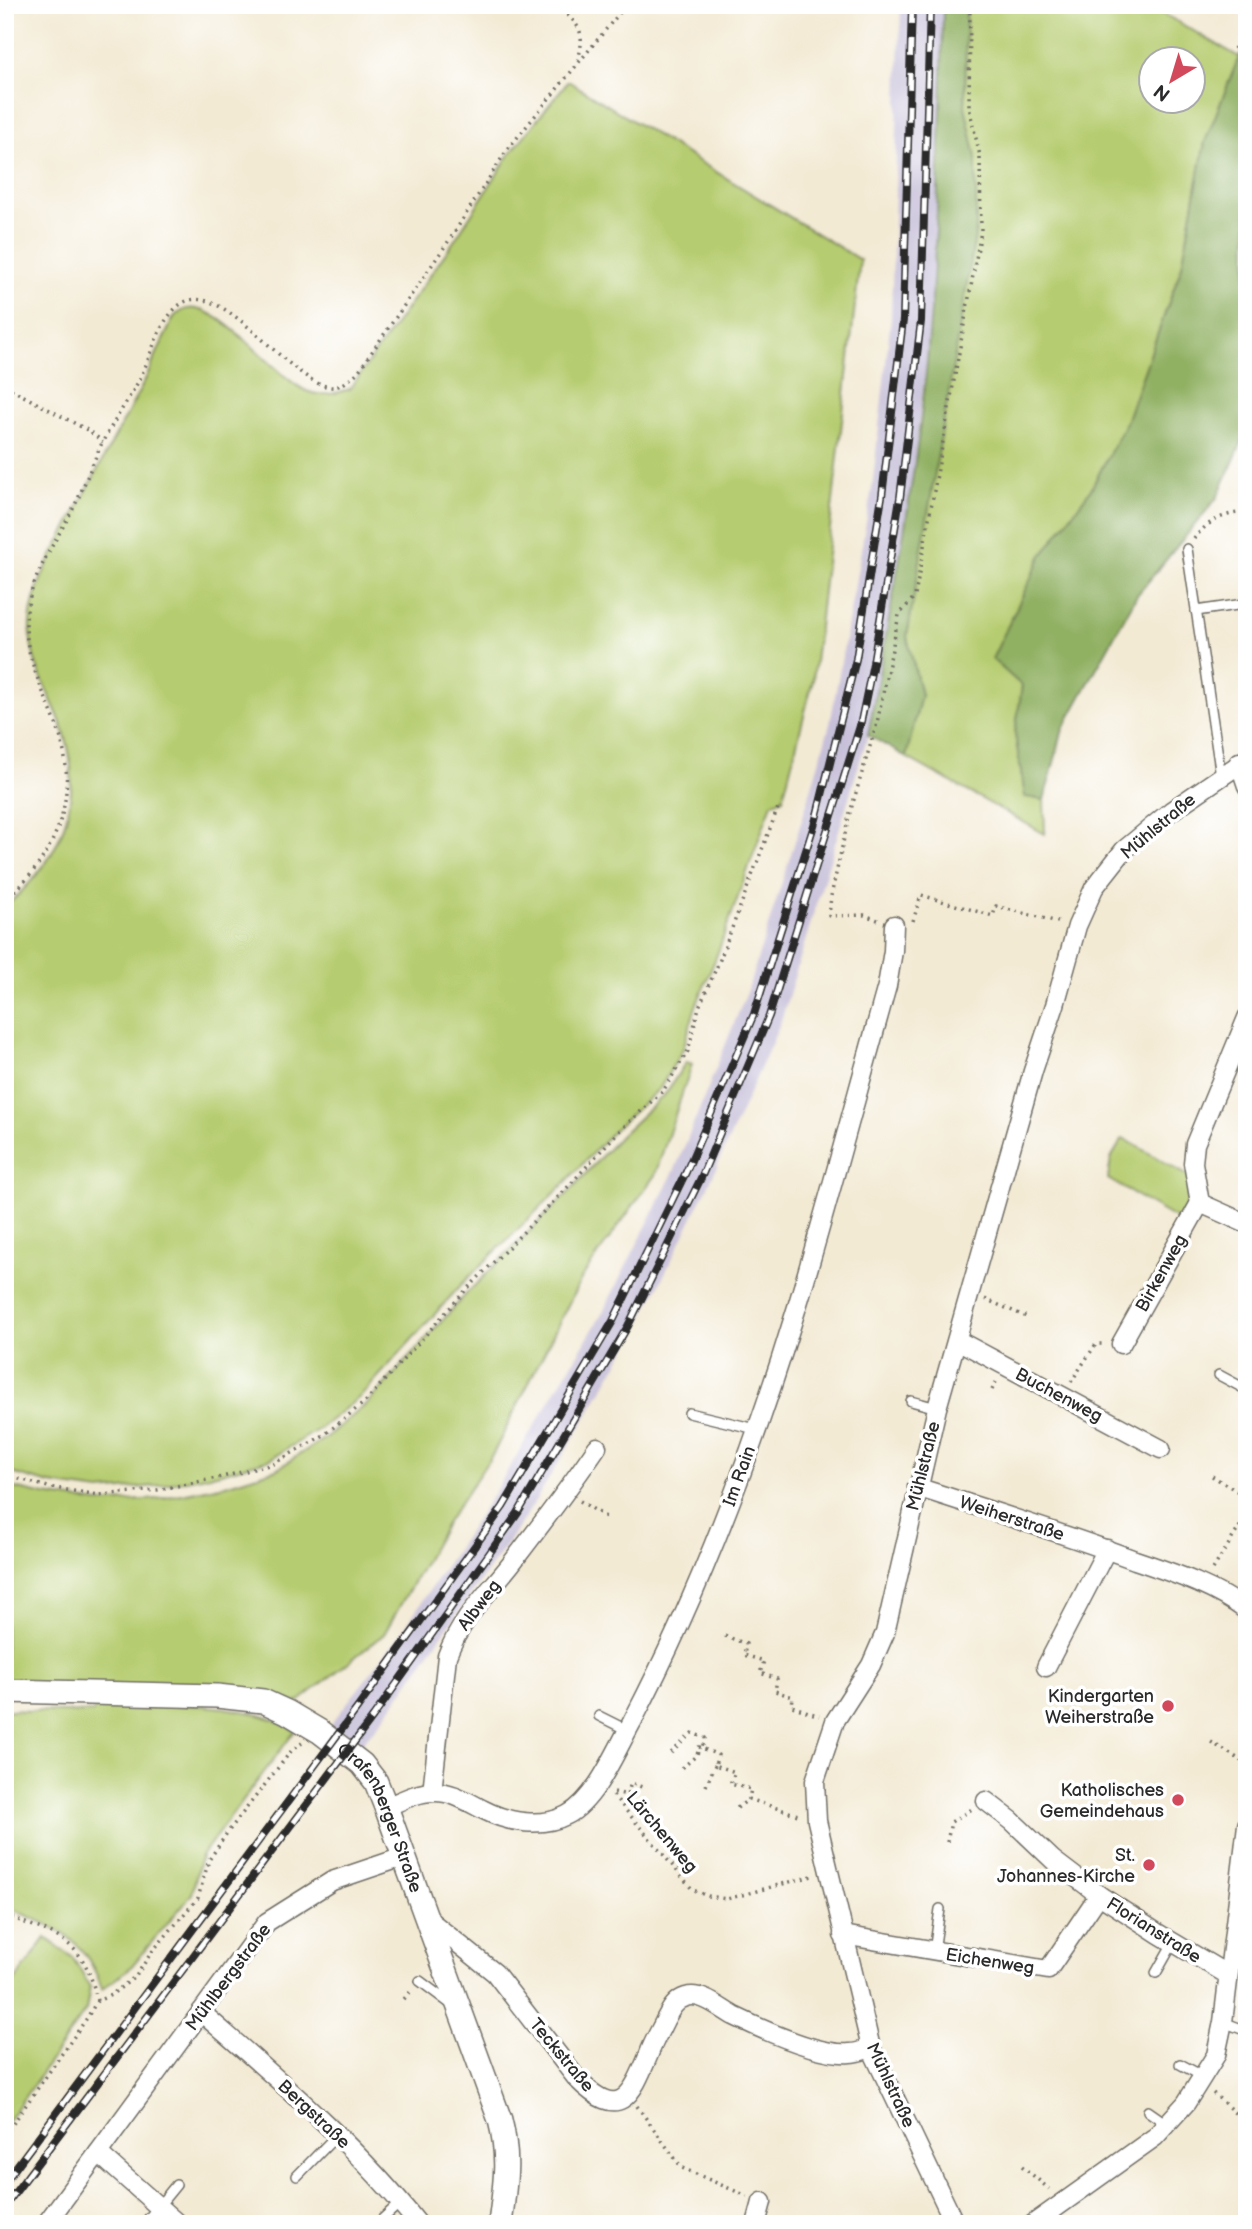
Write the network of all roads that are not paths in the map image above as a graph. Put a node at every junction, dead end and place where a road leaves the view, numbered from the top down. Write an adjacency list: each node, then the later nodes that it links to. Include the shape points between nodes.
1 (1187, 549): 3 (lane)
2 (1244, 604): 3 (lane)
3 (1196, 611): 5 (lane)
4 (1243, 761): 5 (street, Mühlstraße); 6 (street)
5 (1222, 776): 11 (street, Mühlstraße, via 1124,850 1094,888 1077,926 1033,1071)
6 (1247, 786)
7 (894, 925): 18 (street, Im Rain, via 887,986 797,1308)
8 (1247, 1018): 9 (street, via 1195,1144 1193,1163)
9 (1200, 1203): 10 (street); 12 (street, Birkenweg)
10 (1247, 1224)
11 (957, 1340): 16 (street, Mühlstraße); 20 (street, Buchenweg)
12 (1121, 1344)
13 (1219, 1375): 14 (lane)
14 (1247, 1390)
15 (911, 1401): 16 (lane)
16 (937, 1408): 21 (street, Mühlstraße)
17 (690, 1413): 18 (lane)
18 (756, 1429): 27 (street, Im Rain, via 692,1596)
19 (597, 1447): 28 (street, Albweg, via 453,1640 447,1656)
20 (1161, 1449)
21 (917, 1487): 22 (street, Weiherstraße); 36 (street, Mühlstraße, via 885,1633 871,1665 835,1721 816,1781 817,1821)
22 (1107, 1549): 23 (street, Weiherstraße, via 1228,1597); 24 (street)
23 (1247, 1611)
24 (1046, 1667)
25 (5, 1691): 30 (street, Grafenberger Straße, via 263,1701 319,1731 362,1764)
26 (599, 1716): 27 (lane)
27 (627, 1730): 28 (street, Im Rain, via 585,1799 570,1814 554,1821 539,1824 504,1818 458,1797)
28 (432, 1791): 30 (street)
29 (986, 1801): 33 (street, Florianstraße)
30 (386, 1807): 32 (street, Grafenberger Straße)
31 (1247, 1825): 40 (street)
32 (403, 1857): 35 (street, Grafenberger Straße); 43 (street, Mühlbergstraße, via 332,1881 267,1922)
33 (1099, 1895): 37 (street, Florianstraße); 38 (street, Eichenweg, via 1048,1970)
34 (940, 1909): 38 (lane)
35 (429, 1920): 42 (street, Grafenberger Straße); 46 (street, Teckstraße, via 495,1973 577,2078 604,2100 618,2101 629,2094 671,2009 690,1996 811,2047 852,2053)
36 (843, 1935): 38 (street, Eichenweg); 46 (street, Mühlstraße)
37 (1173, 1943): 39 (lane); 40 (street, Florianstraße)
38 (934, 1952)
39 (1156, 1973)
40 (1228, 1975): 44 (street)
41 (420, 1981): 42 (lane)
42 (459, 2010): 63 (street, Grafenberger Straße, via 506,2145)
43 (201, 2012): 51 (street, Bergstraße); 52 (street, Mühlbergstraße)
44 (1223, 2022): 45 (lane); 48 (street, via 1216,2055)
45 (1247, 2031)
46 (871, 2048): 65 (street, Mühlstraße)
47 (1180, 2064): 48 (lane)
48 (1203, 2079): 50 (street)
49 (1148, 2111): 50 (lane)
50 (1168, 2125): 66 (street)
51 (338, 2134): 53 (lane); 55 (street, Bergstraße)
52 (98, 2153): 57 (street); 58 (street, Mühlbergstraße)
53 (298, 2175)
54 (176, 2185): 57 (lane)
55 (401, 2202): 61 (lane); 62 (street, Bergstraße)
56 (762, 2202): 64 (street)
57 (159, 2206): 59 (lane); 60 (street)
58 (48, 2221)
59 (144, 2224)
60 (178, 2224)
61 (377, 2224)
62 (418, 2224)
63 (500, 2224)
64 (756, 2224)
65 (955, 2224)
66 (1033, 2224)

